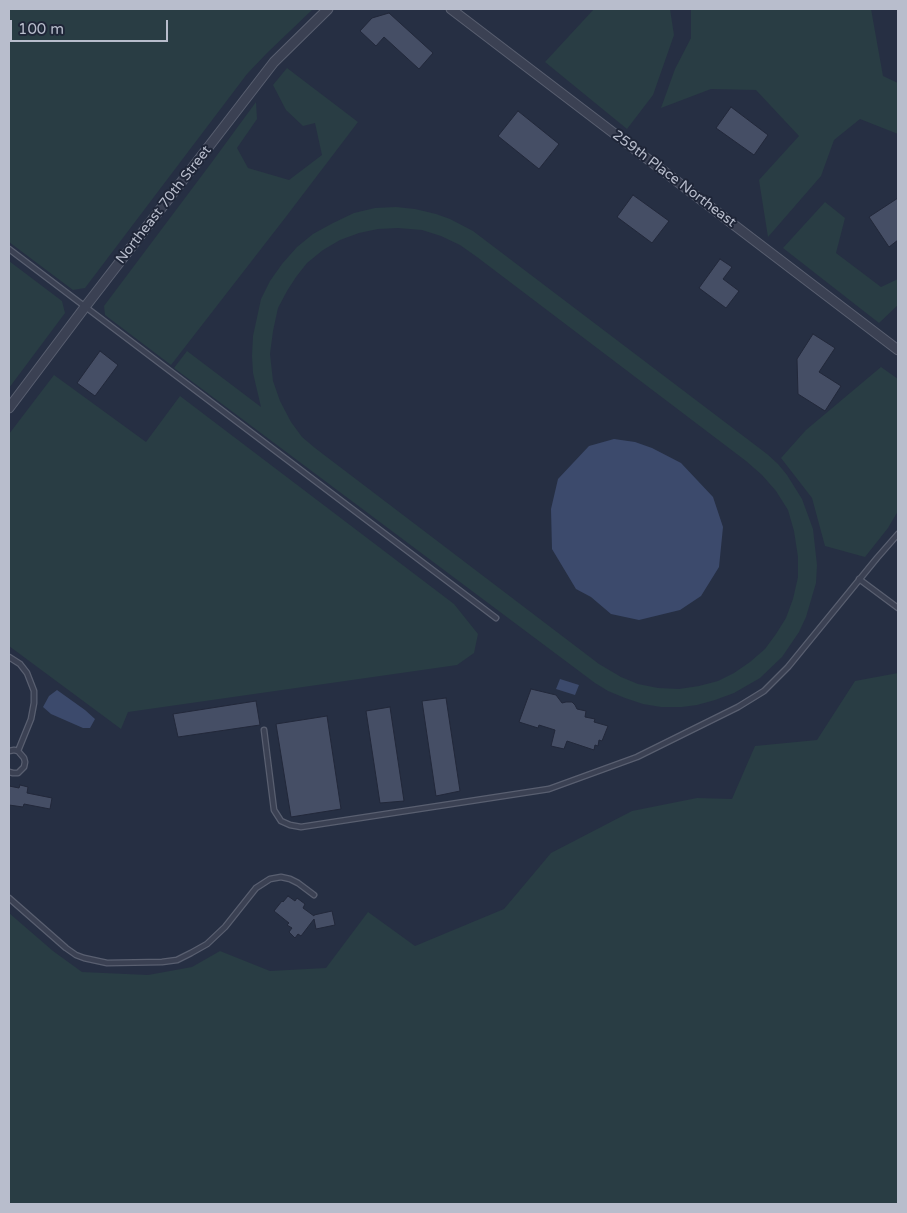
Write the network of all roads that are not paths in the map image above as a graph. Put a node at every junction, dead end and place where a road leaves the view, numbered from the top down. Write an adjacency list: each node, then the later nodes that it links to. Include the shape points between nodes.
1 (328, 9): 4 (street, Northeast 70th Street, via 274,62)
2 (451, 9): 5 (street, 259th Place Northeast)
3 (9, 250): 4 (lane)
4 (85, 307): 6 (street, Northeast 70th Street); 10 (lane)
5 (898, 350)
6 (9, 408)
7 (898, 534): 8 (lane)
8 (859, 579): 9 (lane); 12 (lane, via 788,667 764,691 738,708 637,757 549,789 301,828 281,821 274,810)
9 (898, 608)
10 (496, 618)
11 (9, 657): 14 (lane, via 27,673 34,691 31,719)
12 (264, 730)
13 (9, 751): 14 (lane)
14 (18, 751): 15 (lane, via 24,758 24,767 18,773)
15 (9, 772)
16 (314, 895): 17 (lane, via 290,879 270,879 256,888 207,944 191,953 162,962 107,963 76,955)
17 (9, 898)

